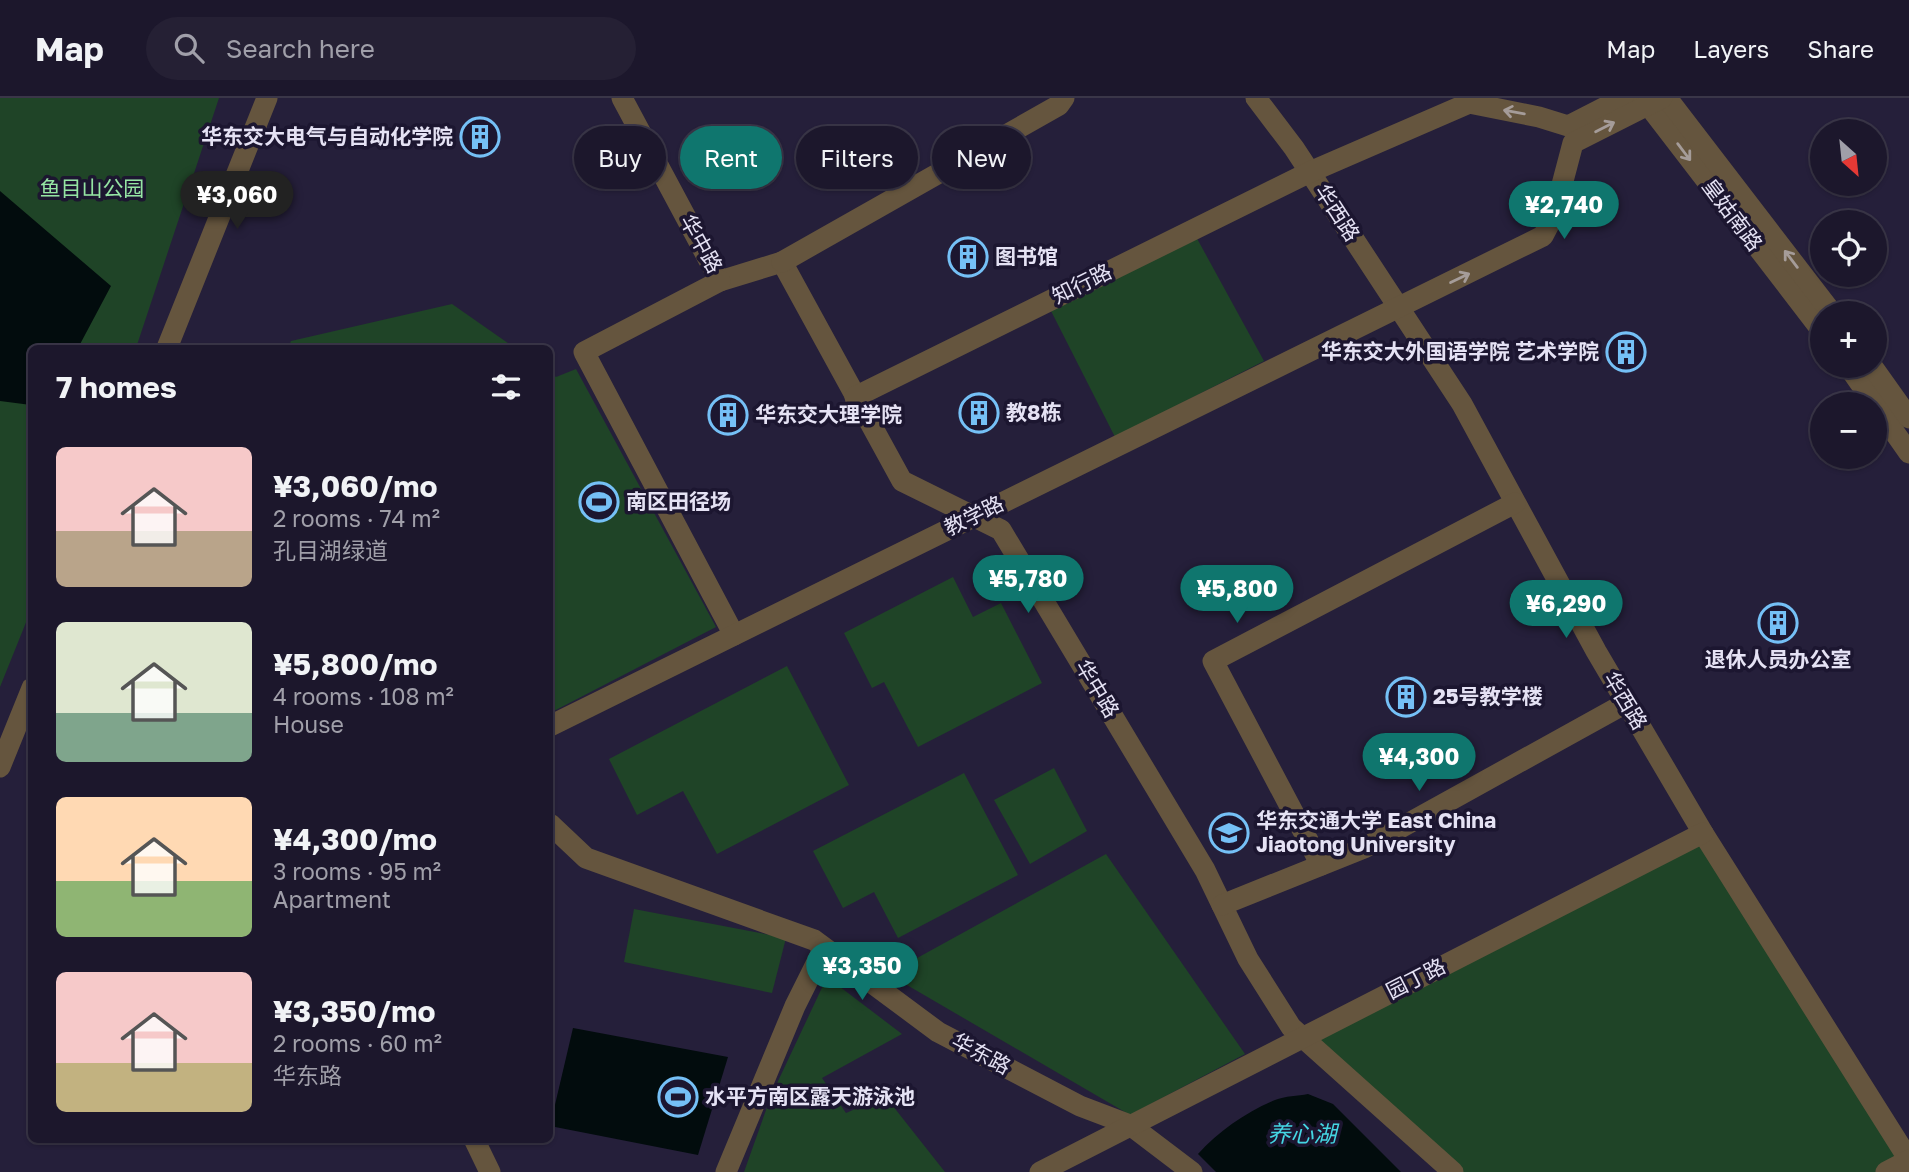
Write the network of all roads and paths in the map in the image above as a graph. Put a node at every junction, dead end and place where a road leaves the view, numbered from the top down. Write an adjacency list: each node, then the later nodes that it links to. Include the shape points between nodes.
1 (267, 98): 13 (street)
2 (622, 98): 9 (street, 华中路)
3 (1064, 98): 8 (street, via 1059,105)
4 (1256, 98): 7 (street, 华西路)
5 (1623, 98): 7 (street, 知行路, one-way to 7, via 1568,126 1469,103)
6 (1655, 100): 10 (street, 皇姑南路, one-way to 6); 11 (street, 教学路, one-way to 6, via 1543,236 1554,215 1573,143); 12 (street, 皇姑南路, one-way to 12)
7 (1310, 172): 11 (street, 华西路); 16 (street, 知行路)
8 (782, 262): 9 (street, 华中路); 16 (street, 华中路)
9 (720, 281): 21 (street, via 584,352)
10 (1822, 301)
11 (1399, 308): 19 (street, 华西路, via 1462,404); 20 (street, 教学路)
12 (1810, 314)
13 (168, 345)
14 (1856, 378): 18 (street)
15 (1881, 378): 17 (street)
16 (855, 397): 20 (street, 华中路, via 902,481)
17 (1909, 418)
18 (1909, 453)
19 (1515, 503): 23 (street, 华西路); 28 (street, via 1213,661)
20 (973, 516): 21 (street, 教学路); 29 (street, 华中路, via 1001,530)
21 (734, 635): 24 (street, 教学路)
22 (28, 698): 25 (street)
23 (1626, 703): 27 (street, 华西路); 28 (street, via 1364,848)
24 (553, 725)
25 (0, 767)
26 (553, 827): 30 (street, 华东路, via 586,858 814,940)
27 (1703, 833): 31 (street, 园丁路); 34 (street, 华西路)
28 (1321, 866): 29 (street)
29 (1222, 905): 31 (street, 华中路, via 1248,959)
30 (824, 948): 32 (street, 华东路, via 938,1032 1080,1106); 36 (street)
31 (1302, 1037): 32 (street, 园丁路); 39 (street, 华中路)
32 (1130, 1125): 37 (street, 园丁路); 38 (street, 华东路)
33 (476, 1143): 35 (street)
34 (1909, 1160): 40 (street)
35 (490, 1172)
36 (726, 1172)
37 (1040, 1172)
38 (1192, 1172)
39 (1453, 1172)
40 (1886, 1172)

